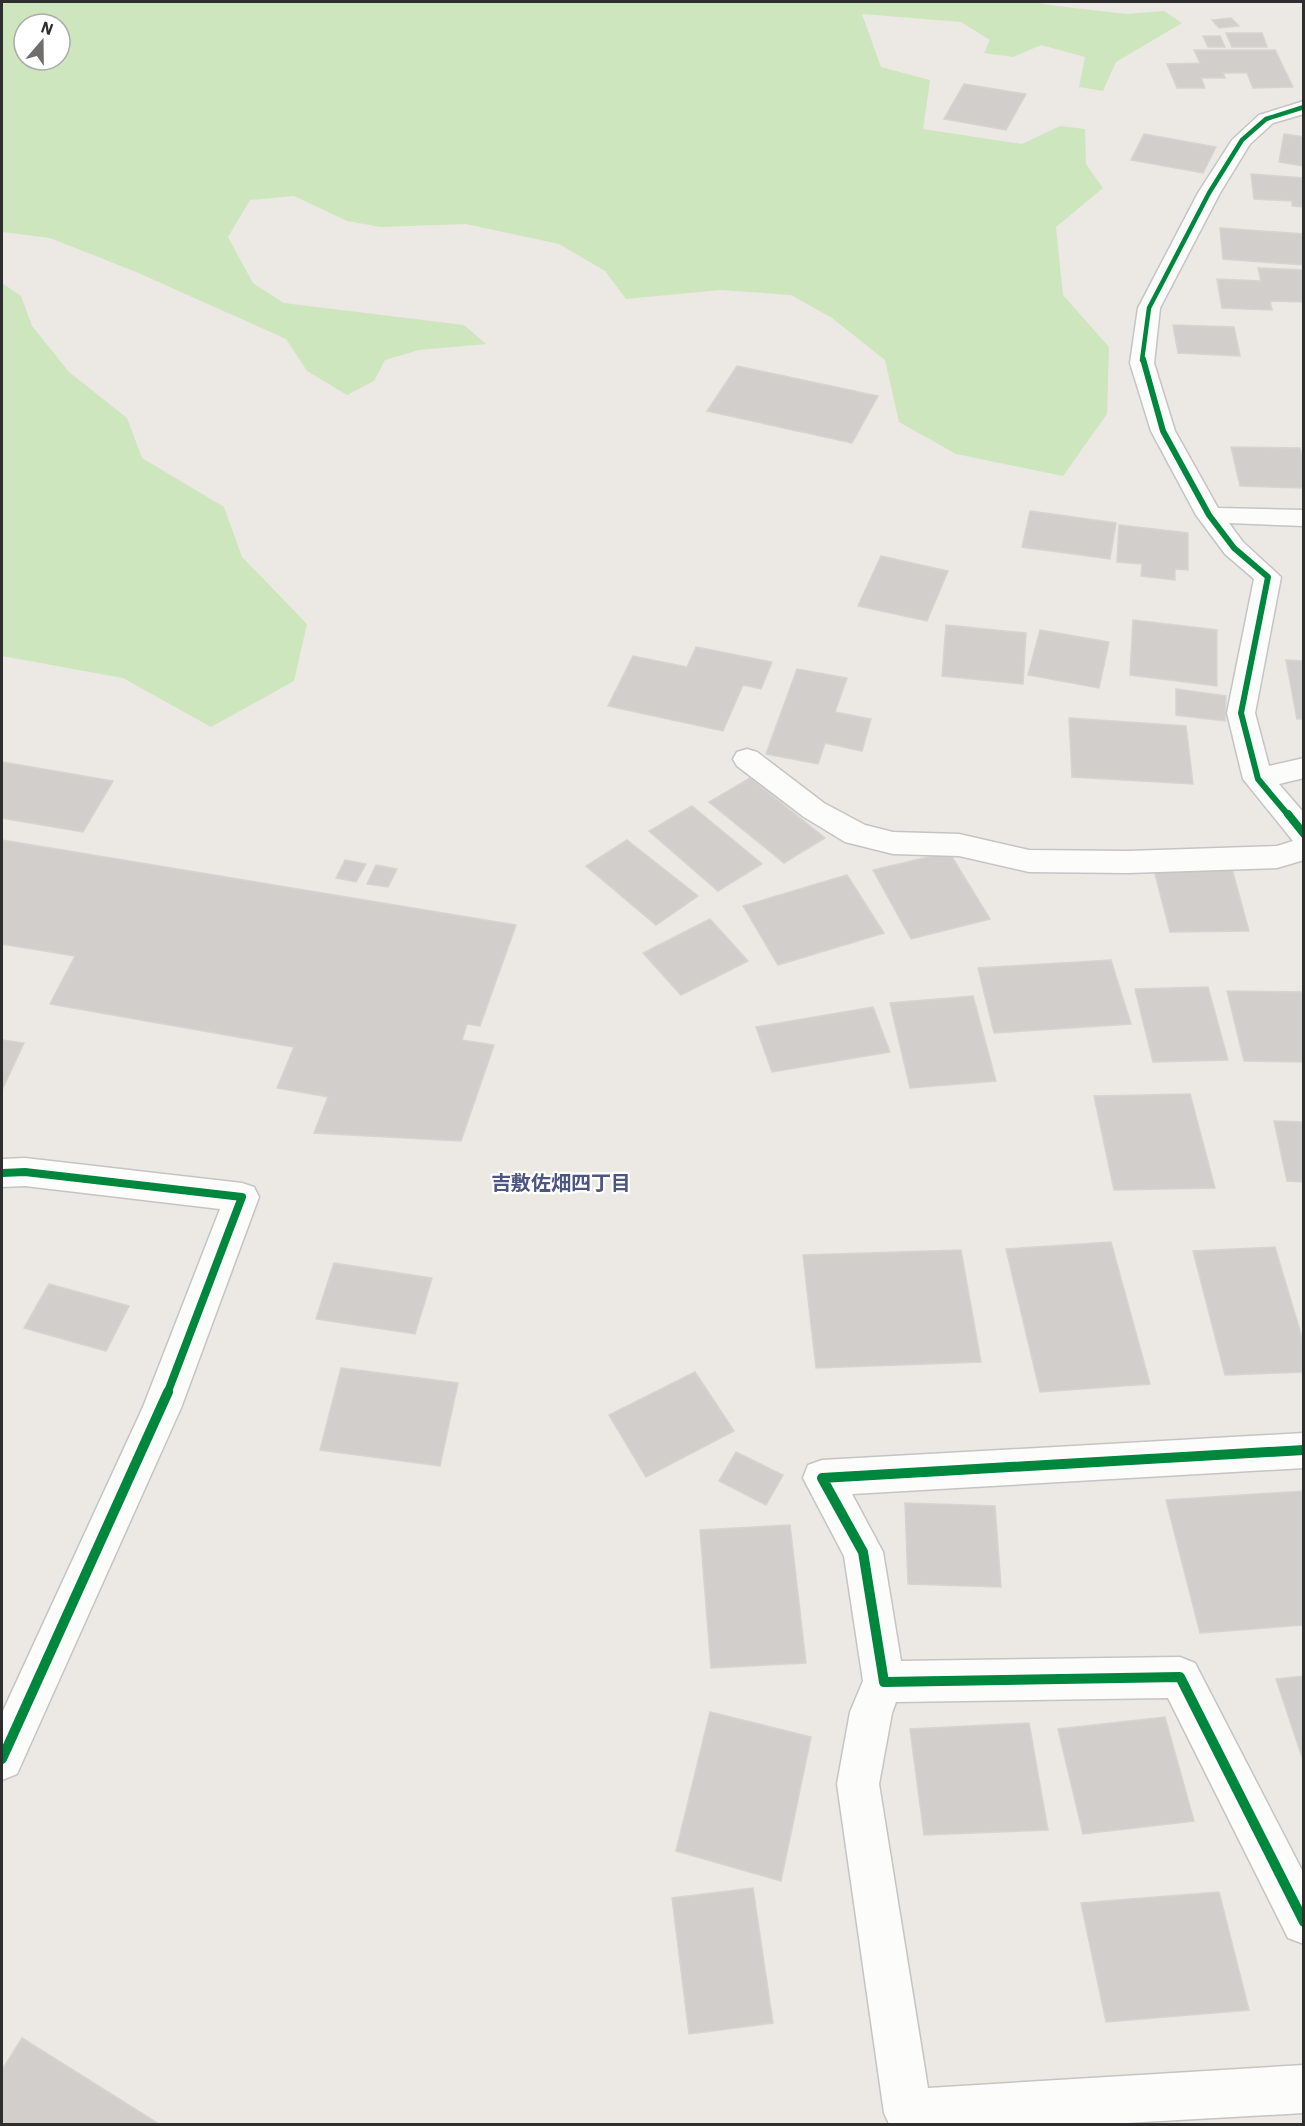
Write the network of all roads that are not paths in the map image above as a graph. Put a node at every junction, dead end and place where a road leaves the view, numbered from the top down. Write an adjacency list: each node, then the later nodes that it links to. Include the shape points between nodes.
1 (1304, 106): 2 (street, via 1266,119 1242,140 1209,193 1149,308 1142,363 1164,431)
2 (1209, 515): 3 (street); 6 (street, via 1234,548 1268,577 1241,713)
3 (1304, 518)
4 (747, 759): 8 (street, via 814,810 856,834 893,843 959,845 1029,861 1277,857)
5 (1304, 768): 6 (street)
6 (1258, 779): 7 (street)
7 (1304, 834)
8 (1304, 849)
9 (2, 1173): 12 (street, via 25,1172 242,1197 162,1408)
10 (1304, 1450): 11 (street, via 822,1478 863,1552)
11 (884, 1682): 13 (street, via 1180,1677); 14 (street, via 871,1712 858,1784 908,2113)
12 (2, 1759)
13 (1304, 1922)
14 (1304, 2089)

